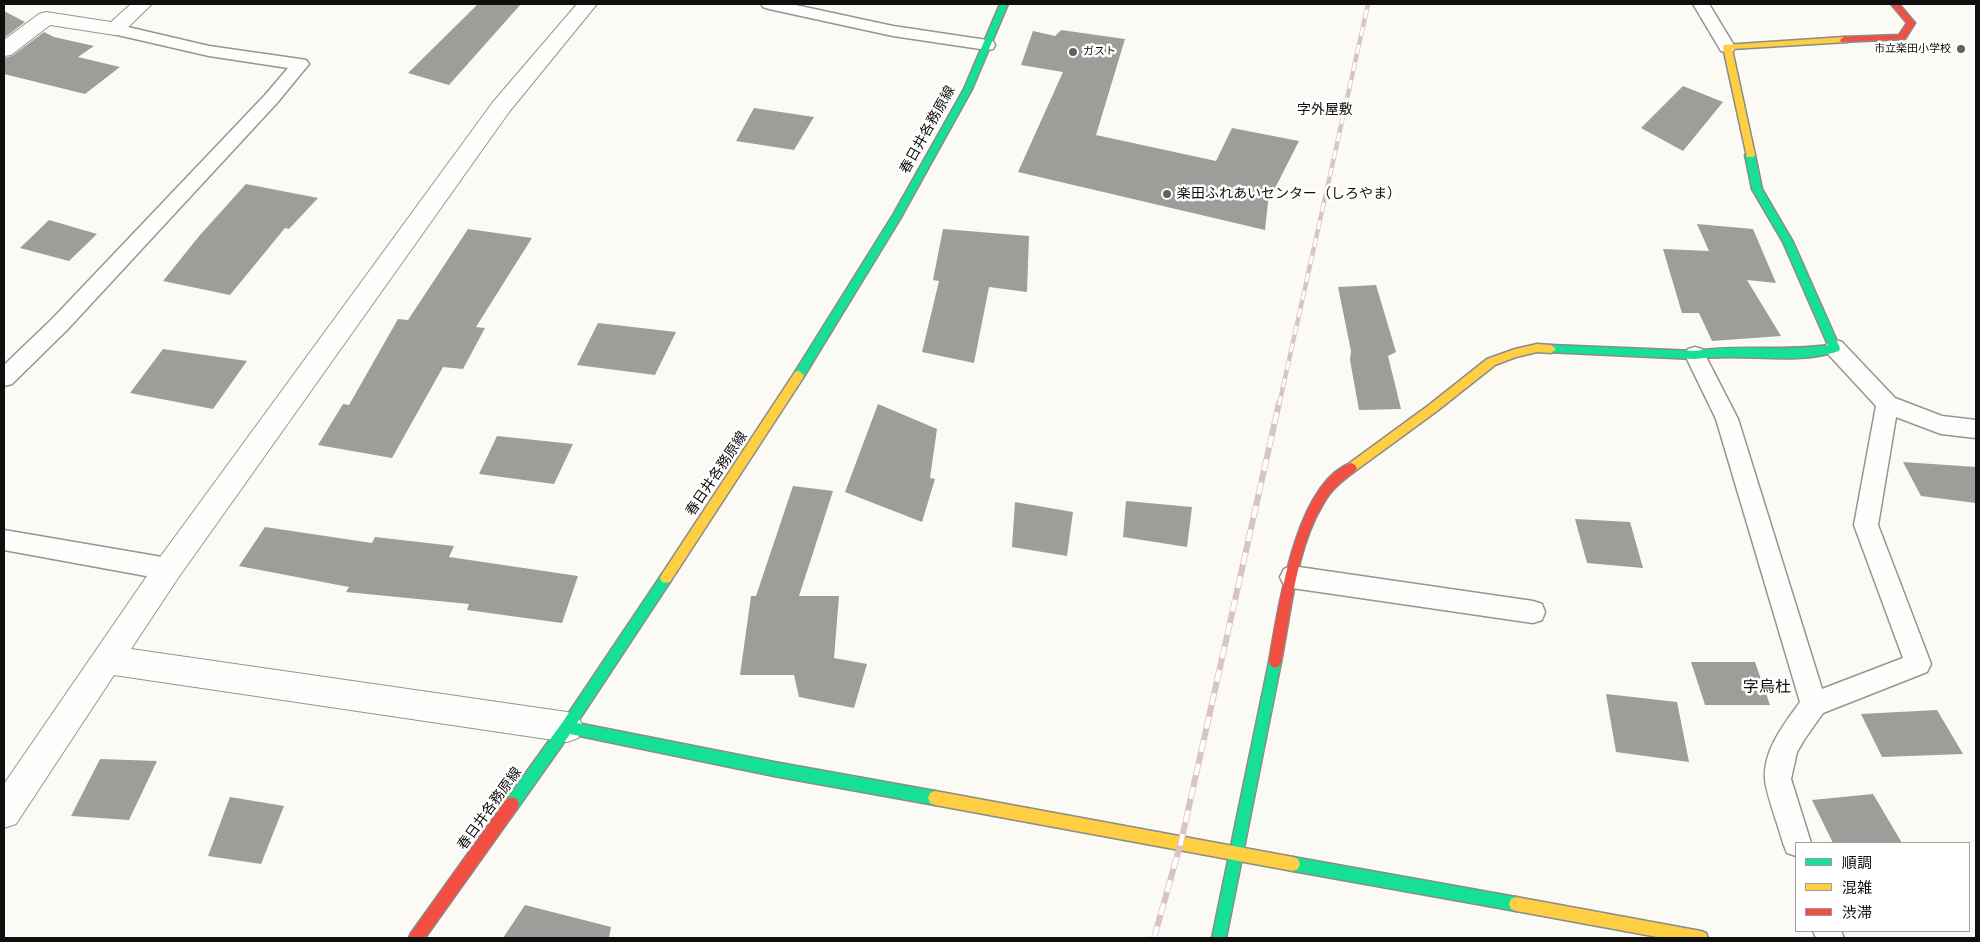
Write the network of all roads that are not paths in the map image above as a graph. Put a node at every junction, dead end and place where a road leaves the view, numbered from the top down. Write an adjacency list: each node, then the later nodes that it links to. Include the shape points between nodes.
1 (142, 4): 7 (street)
2 (587, 4): 17 (street, via 501,107)
3 (769, 4): 8 (lane, via 893,31)
4 (1004, 4): 8 (street, 春日井各務原線)
5 (1701, 4): 9 (lane)
6 (1895, 4): 9 (street, via 1911,23 1902,38)
7 (115, 29): 10 (street, via 46,18); 13 (lane, via 209,51 300,64 60,324)
8 (986, 45): 22 (street, 春日井各務原線, via 968,89 876,251 788,393)
9 (1727, 47): 11 (street, via 1757,189 1788,242)
10 (4, 50)
11 (1835, 348): 12 (street, via 1804,354 1716,352); 14 (lane)
12 (1695, 355): 18 (street, via 1537,348 1491,362 1434,408 1339,476 1320,500 1307,528); 21 (lane, via 1727,419)
13 (4, 378)
14 (1887, 404): 15 (lane, via 1941,425); 21 (lane, via 1866,525 1918,664)
15 (1976, 429)
16 (4, 540): 17 (lane)
17 (168, 569): 20 (street)
18 (1292, 576): 19 (lane); 25 (street)
19 (1533, 612)
20 (107, 660): 22 (street); 23 (street)
21 (1814, 704): 24 (lane, via 1785,746 1778,779)
22 (567, 727): 25 (street, via 774,769); 26 (street, 春日井各務原線)
23 (4, 812)
24 (1797, 842)
25 (1237, 852): 27 (street); 28 (street)
26 (416, 938)
27 (1219, 938)
28 (1701, 938)

